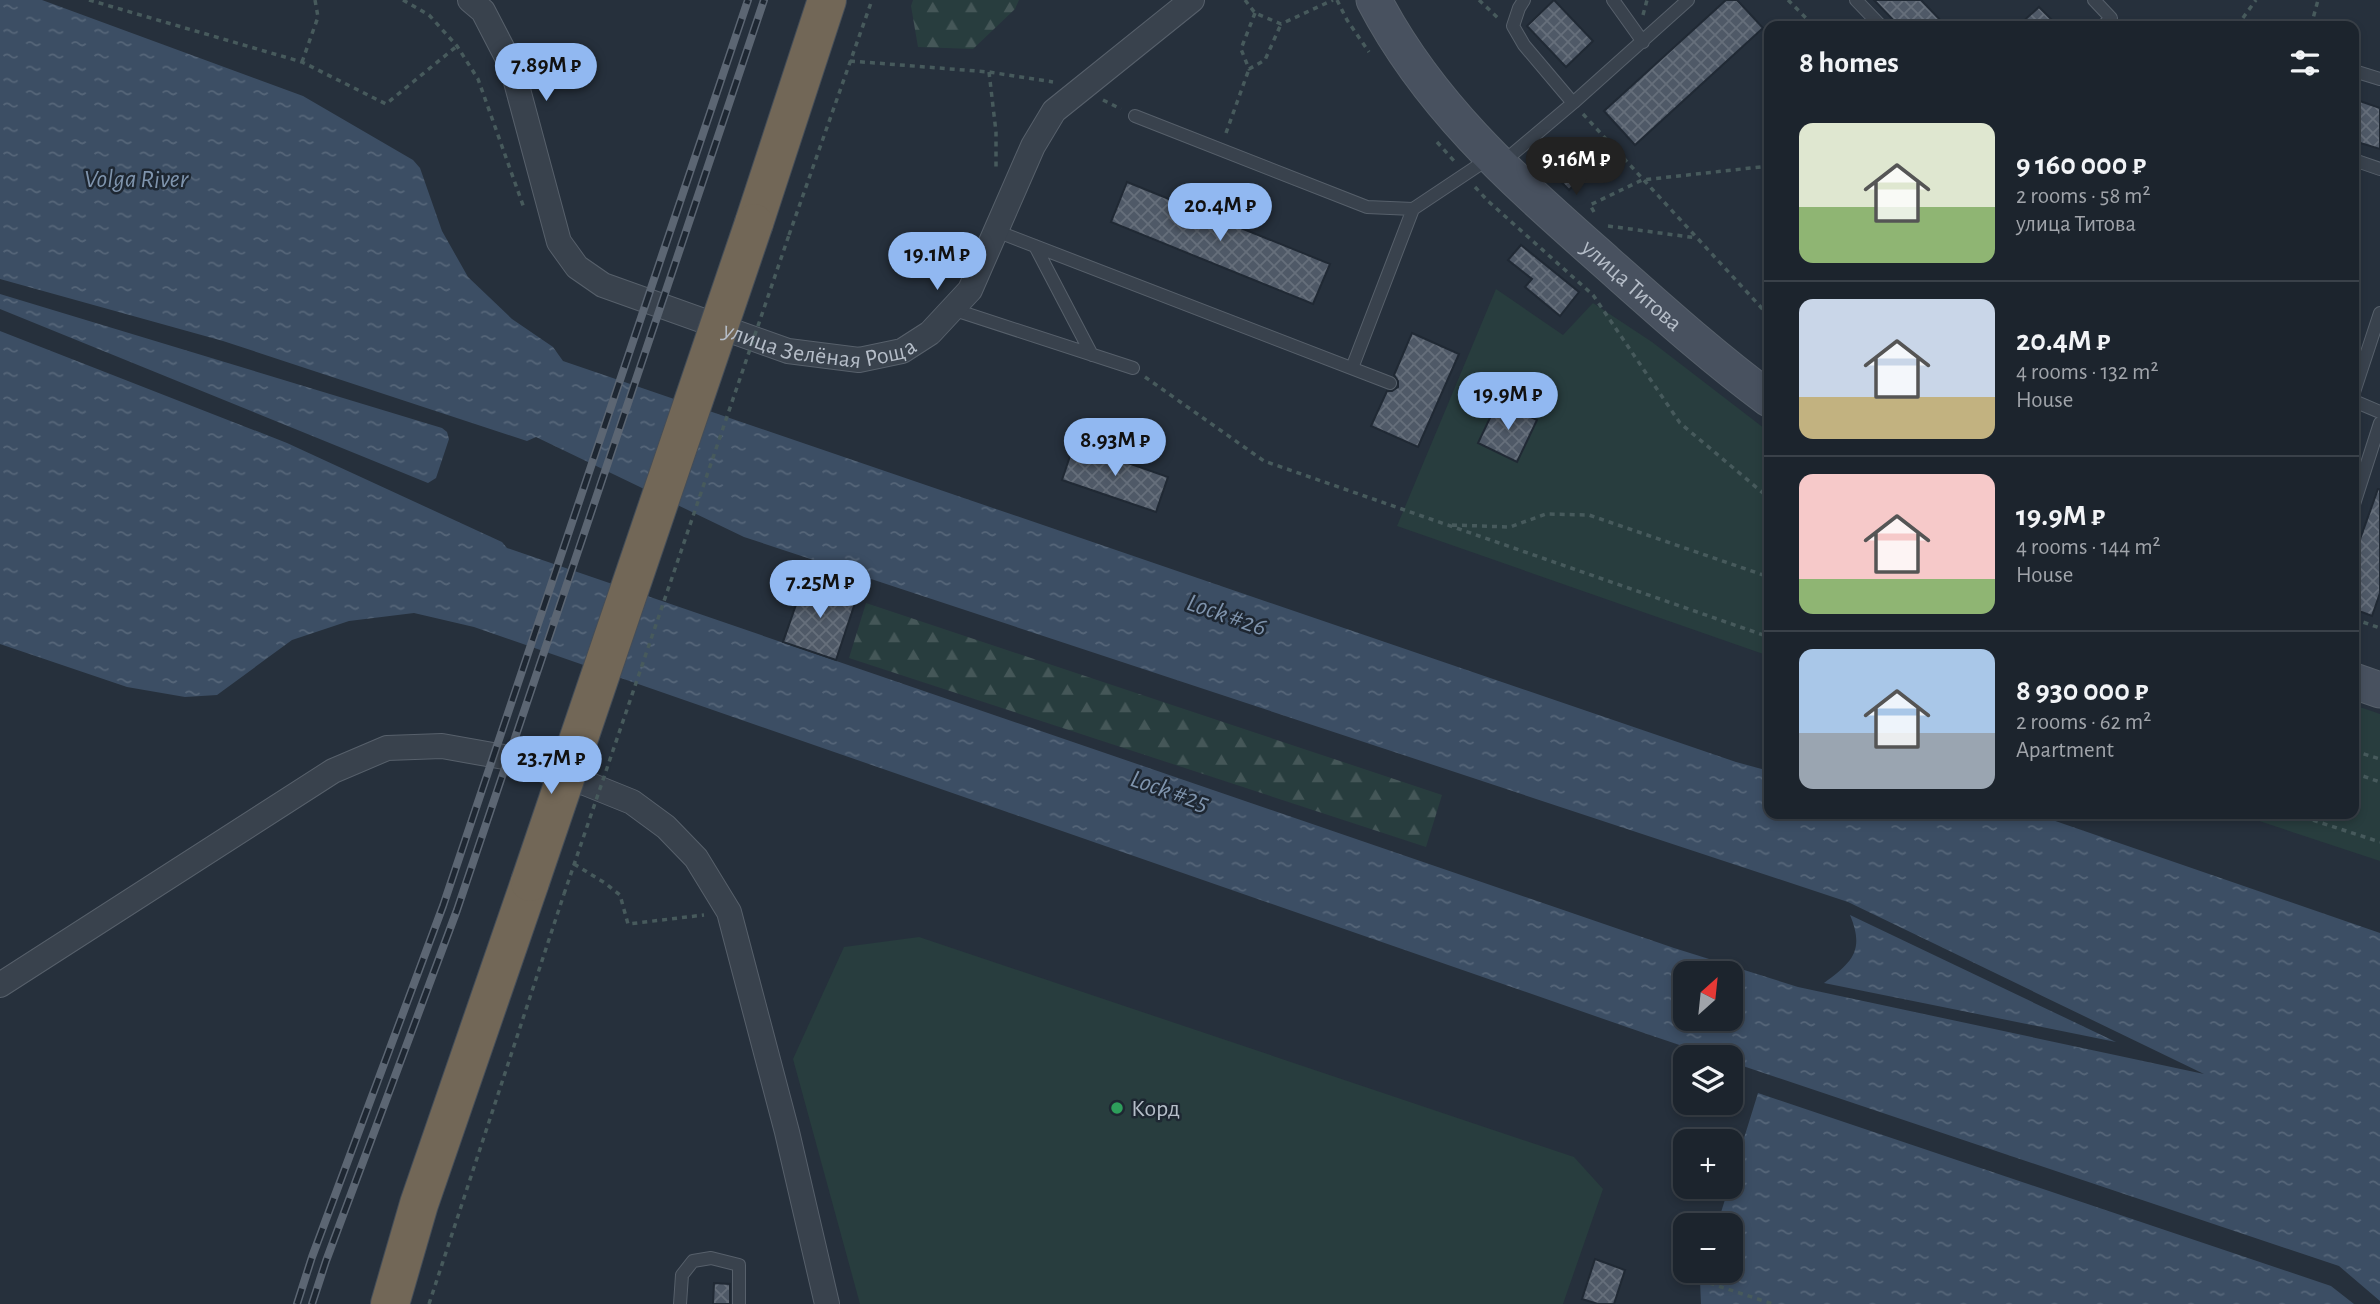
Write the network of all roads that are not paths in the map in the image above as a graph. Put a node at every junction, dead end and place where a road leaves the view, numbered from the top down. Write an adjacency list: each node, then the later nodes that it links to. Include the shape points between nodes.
1 (827, 0): 38 (highway, bridge, via 547,888 419,1204)
2 (1192, 0): 21 (street, улица Зелёная Роща, via 1054,111 1033,146)
3 (1374, 0): 17 (main road, улица Титова, via 1410,63)
4 (1524, 0): 15 (lane, via 1513,26)
5 (1613, 0): 12 (lane)
6 (1689, 0): 12 (lane)
7 (1856, 0): 10 (lane)
8 (2094, 0): 11 (lane, via 2111,18)
9 (480, 4): 23 (street, улица Зелёная Роща, via 512,67 559,242 577,267 603,285 788,351 859,360 902,351 930,333)
10 (1876, 21)
11 (2108, 21)
12 (1643, 42): 15 (lane)
13 (2359, 73): 14 (lane)
14 (2380, 79)
15 (1573, 103): 17 (lane)
16 (1135, 116): 20 (lane, via 1367,207)
17 (1495, 161): 20 (lane); 30 (main road, улица Титова, via 1692,337)
18 (2359, 163): 19 (lane)
19 (2380, 169)
20 (1413, 209): 27 (lane)
21 (996, 231): 22 (lane); 23 (street, улица Зелёная Роща, via 970,290)
22 (1035, 246): 25 (lane); 27 (lane)
23 (952, 309): 25 (lane)
24 (2380, 313): 28 (lane)
25 (1092, 355): 26 (lane)
26 (1133, 368)
27 (1352, 368): 29 (lane)
28 (2359, 377)
29 (1390, 383)
30 (1764, 395)
31 (2359, 403): 32 (lane)
32 (2380, 412)
33 (2380, 424): 34 (lane)
34 (2359, 489)
35 (2359, 683): 36 (main road)
36 (2380, 690)
37 (0, 985): 41 (street, via 332,771 387,748 442,746 504,757 585,783 632,802 666,827 696,858 729,912)
38 (390, 1304)
39 (680, 1304): 40 (lane, via 682,1275 693,1261 711,1258 739,1265)
40 (738, 1304)
41 (827, 1304)

